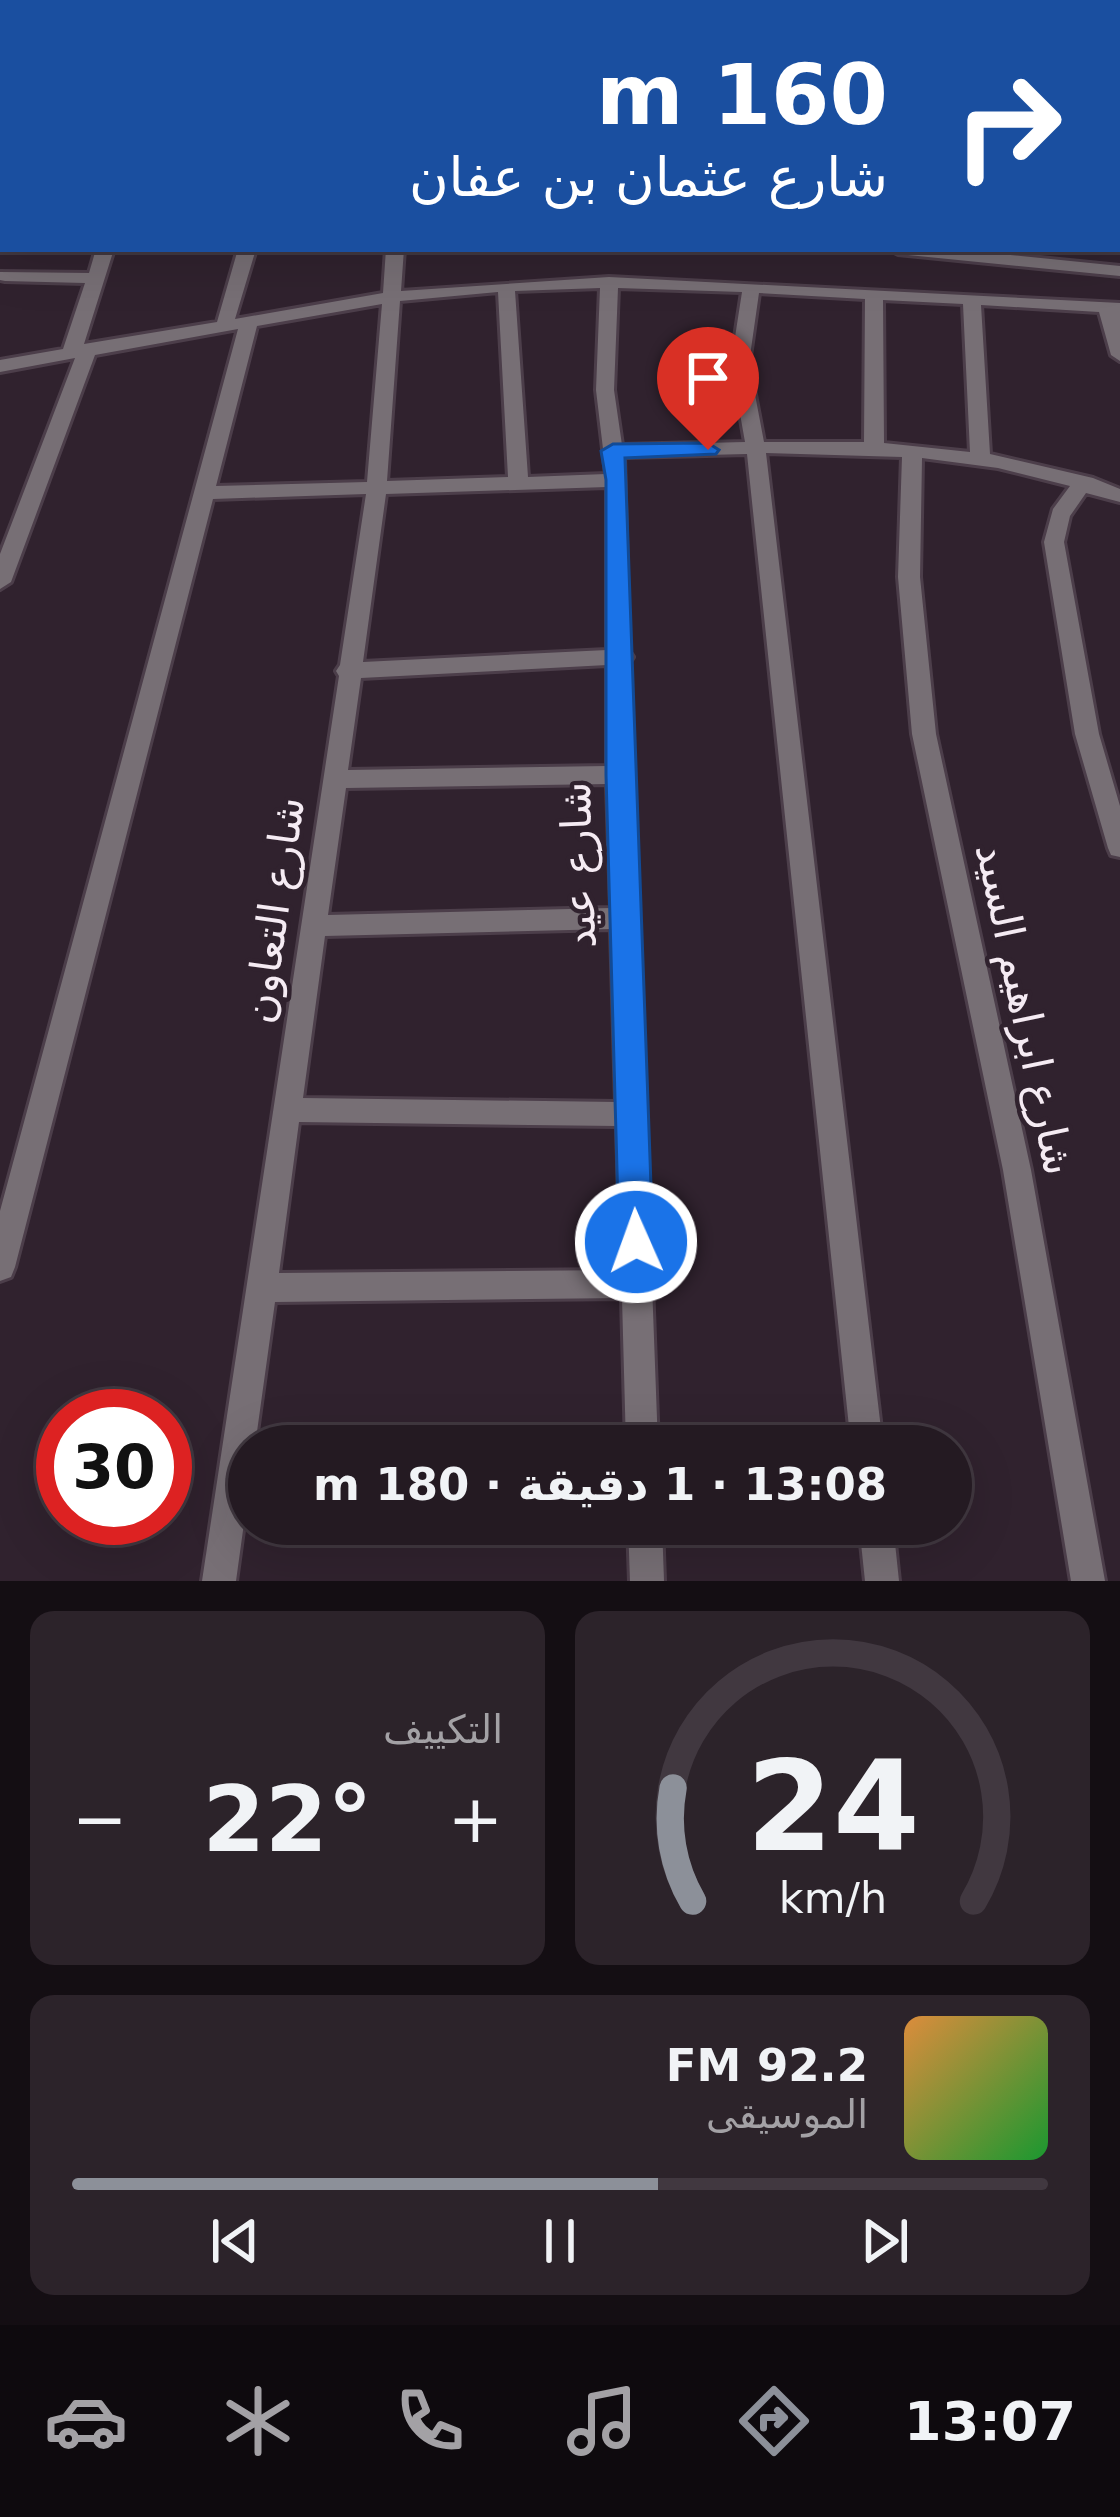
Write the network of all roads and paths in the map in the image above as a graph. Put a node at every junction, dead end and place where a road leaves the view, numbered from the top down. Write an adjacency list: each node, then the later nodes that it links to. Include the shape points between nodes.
1 (104, 252): 7 (street)
2 (246, 252): 16 (street)
3 (395, 252): 12 (street, شارع التعاون)
4 (927, 252): 5 (street)
5 (1120, 272)
6 (5, 275): 7 (street)
7 (95, 278): 17 (street)
8 (609, 282): 9 (street); 10 (street); 21 (street, شارع عيد, via 605,390)
9 (506, 286): 12 (street); 27 (street)
10 (752, 287): 11 (street); 20 (street, via 740,363)
11 (874, 294): 13 (street); 22 (street)
12 (390, 297): 15 (street); 28 (street, شارع التعاون)
13 (972, 299): 14 (street); 24 (street)
14 (1113, 308): 18 (street)
15 (250, 320): 16 (street); 29 (street)
16 (225, 324): 17 (street)
17 (80, 350): 19 (street); 31 (street)
18 (1120, 356)
19 (0, 367)
20 (756, 449): 21 (street); 22 (street); 45 (street)
21 (613, 451): 25 (street, شارع عيد)
22 (874, 451): 23 (street)
23 (912, 452): 24 (street); 51 (street, شارع ابراهيم السيد, via 909,577 924,734 1021,1191)
24 (980, 460): 26 (street)
25 (617, 480): 27 (street); 32 (street, شارع عيد)
26 (1085, 482): 30 (street); 36 (street, via 1067,499 1054,542 1087,734)
27 (518, 483): 28 (street)
28 (377, 488): 29 (street); 33 (street, شارع التعاون)
29 (208, 493): 41 (street)
30 (1120, 496)
31 (0, 582)
32 (622, 657): 33 (street); 34 (street, شارع عيد)
33 (347, 671): 35 (street, شارع التعاون)
34 (620, 775): 35 (street); 37 (street, شارع عيد)
35 (332, 779): 38 (street, شارع التعاون)
36 (1120, 848)
37 (624, 918): 38 (street); 40 (street, شارع عيد)
38 (312, 926): 39 (street, شارع التعاون)
39 (286, 1110): 40 (street); 43 (street, شارع التعاون)
40 (632, 1114): 42 (street, شارع عيد)
41 (0, 1267)
42 (638, 1284): 43 (street); 44 (street, شارع عيد)
43 (261, 1288): 48 (street, شارع التعاون)
44 (641, 1425)
45 (865, 1425)
46 (645, 1545): 49 (street)
47 (878, 1545): 50 (street)
48 (219, 1581)
49 (646, 1581)
50 (882, 1581)
51 (1088, 1581)

